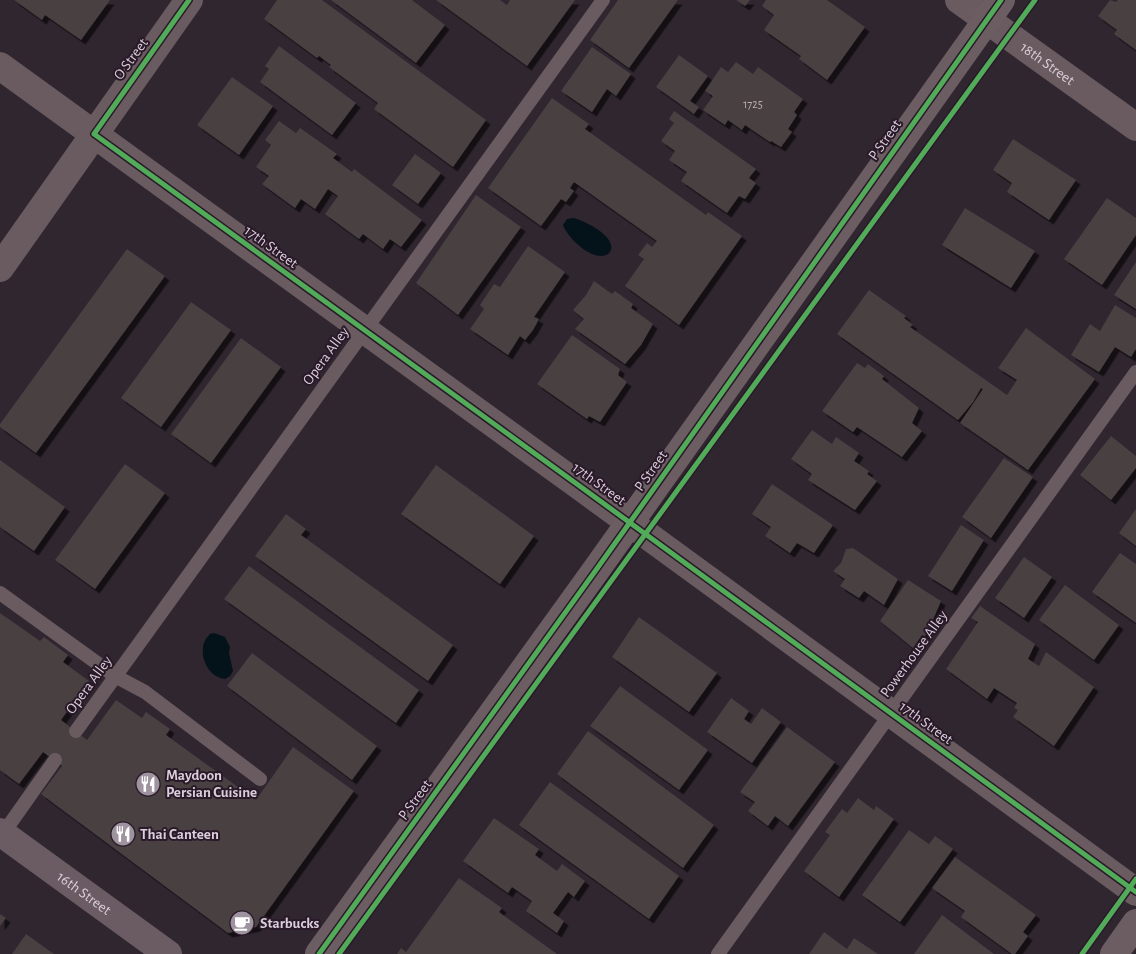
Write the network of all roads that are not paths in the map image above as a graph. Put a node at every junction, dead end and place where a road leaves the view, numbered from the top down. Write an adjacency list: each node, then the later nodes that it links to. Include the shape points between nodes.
1 (189, 0): 7 (street, O Street)
2 (603, 0): 9 (lane, Opera Alley)
3 (959, 0): 4 (street, 18th Street)
4 (994, 10): 6 (street, 18th Street); 11 (main road, P Street)
5 (0, 66): 7 (street, 17th Street)
6 (1136, 127)
7 (94, 134): 8 (street, O Street); 9 (street, 17th Street)
8 (0, 268)
9 (365, 330): 11 (street, 17th Street); 13 (lane, Opera Alley)
10 (1136, 372): 14 (lane, Powerhouse Alley)
11 (630, 522): 14 (street, 17th Street); 22 (main road, P Street)
12 (0, 592): 13 (lane)
13 (115, 676): 15 (lane, Opera Alley); 17 (lane, via 145,692)
14 (891, 713): 19 (street, 17th Street); 23 (lane, Powerhouse Alley)
15 (76, 732)
16 (55, 760): 18 (lane)
17 (260, 779)
18 (1, 835): 21 (main road, 16th Street)
19 (1136, 892)
20 (1136, 923): 24 (main road)
21 (168, 954)
22 (319, 954)
23 (718, 954)
24 (1114, 954)

